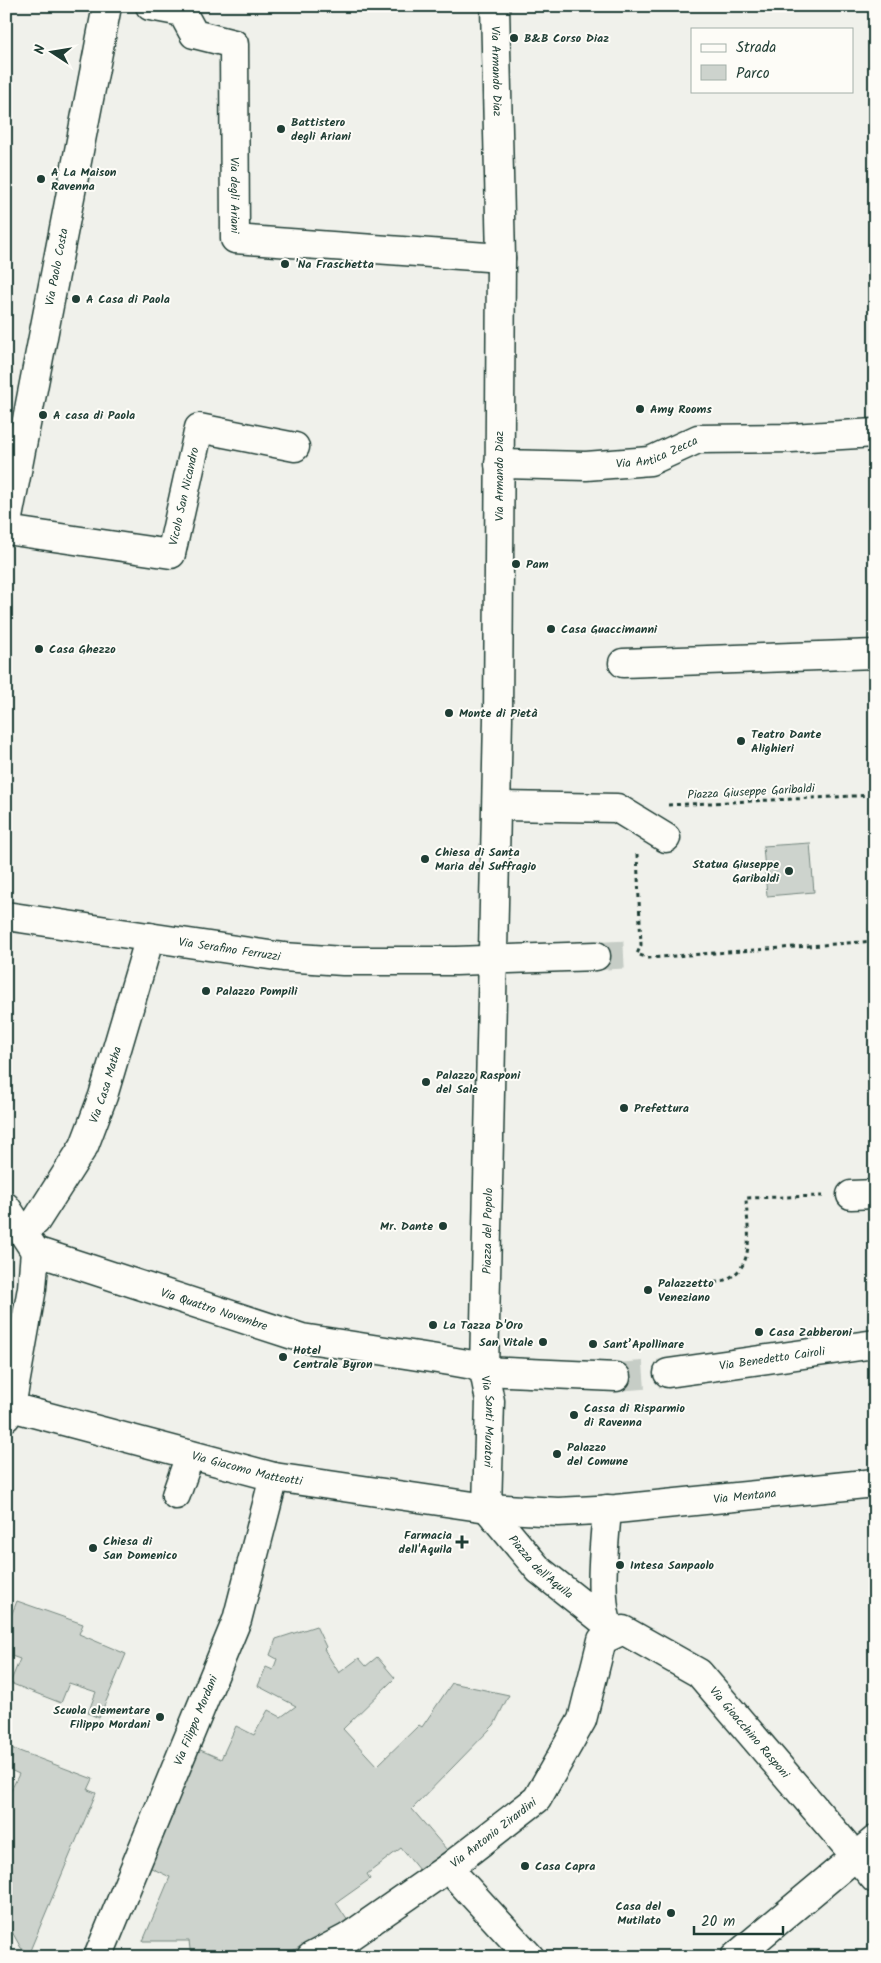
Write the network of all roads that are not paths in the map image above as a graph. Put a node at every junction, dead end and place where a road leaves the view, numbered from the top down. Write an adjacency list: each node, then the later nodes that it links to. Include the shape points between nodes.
1 (107, 6): 8 (street, Via Paolo Costa)
2 (150, 6): 4 (street, Via degli Ariani, via 182,12 194,34 234,44 235,239)
3 (494, 6): 4 (street, Via Armando Diaz)
4 (501, 258): 7 (street, Via Armando Diaz)
5 (875, 433): 7 (street, Via Antica Zecca, via 791,438 698,438 650,461 586,466)
6 (295, 447): 8 (street, Vicolo San Nicandro, via 199,428 171,554)
7 (499, 464): 11 (street, Via Armando Diaz)
8 (6, 529)
9 (875, 654): 10 (street)
10 (623, 663)
11 (497, 806): 12 (street, via 617,808 635,812); 15 (street, Via Armando Diaz)
12 (666, 838)
13 (6, 916): 14 (street, Via Serafino Ferruzzi)
14 (150, 937): 15 (street, Via Serafino Ferruzzi, via 283,957 343,961 456,962); 18 (street, Via Casa Matha, via 103,1096 84,1146)
15 (494, 953): 16 (street); 22 (street, Piazza del Popolo)
16 (596, 956)
17 (6, 1207): 19 (street)
18 (36, 1221)
19 (35, 1251): 21 (street, Via Quattro Novembre, via 302,1338); 25 (street, via 32,1288)
20 (875, 1344): 23 (street, Via Benedetto Cairoli)
21 (450, 1361): 22 (street, Via Santi Muratori, via 473,1365)
22 (484, 1371): 24 (street); 30 (street, Via Santi Muratori, via 490,1401)
23 (668, 1373)
24 (616, 1377)
25 (8, 1412): 26 (street, Via Giacomo Matteotti)
26 (190, 1455): 27 (street, Via Giacomo Matteotti); 29 (street)
27 (274, 1477): 30 (street, Via Giacomo Matteotti); 36 (street, Via Filippo Mordani, via 237,1620)
28 (875, 1484): 31 (street, Via Mentana)
29 (176, 1495)
30 (487, 1508): 31 (street, via 558,1512); 32 (street, Piazza dell'Aquila, via 539,1570)
31 (612, 1509): 32 (street, via 602,1606)
32 (614, 1629): 33 (street, Via Gioacchino Rasponi, via 699,1673); 34 (street, Via Antonio Zirardini, via 602,1640 582,1720 537,1799)
33 (865, 1848): 35 (street, Via Gioacchino Rasponi); 39 (street)
34 (448, 1868): 37 (street, Via Antonio Zirardini, via 347,1938); 38 (street)
35 (875, 1879)
36 (98, 1957)
37 (311, 1957)
38 (530, 1957)
39 (735, 1957)

